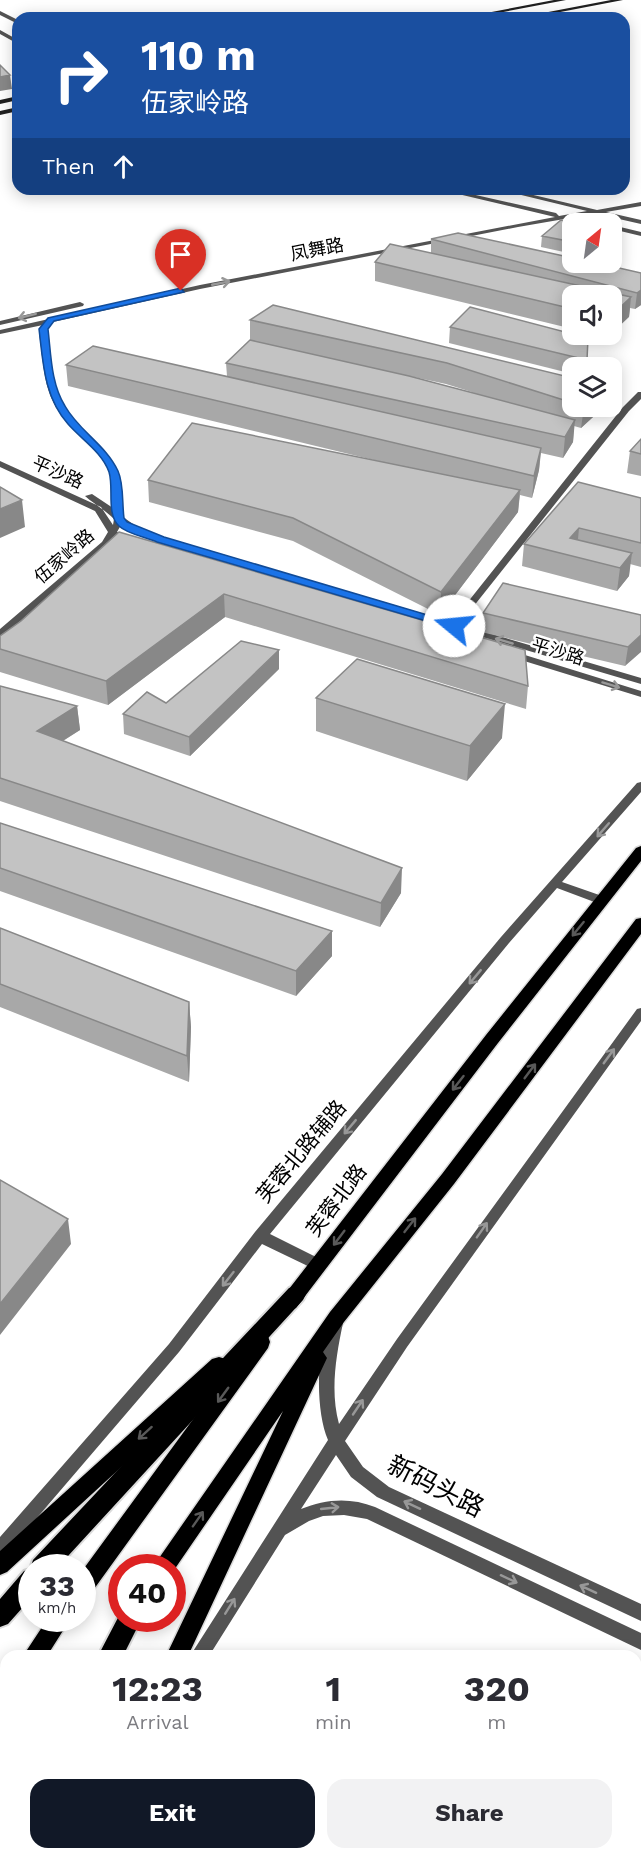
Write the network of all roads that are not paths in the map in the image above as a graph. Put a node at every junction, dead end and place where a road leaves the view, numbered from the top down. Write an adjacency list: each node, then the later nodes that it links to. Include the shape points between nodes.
1 (563, 0): 3 (main road)
2 (620, 0): 4 (main road)
3 (496, 12)
4 (553, 12)
5 (467, 195): 11 (street)
6 (527, 195): 9 (street)
7 (641, 197): 9 (street, 凤舞路)
8 (641, 204): 10 (street, 凤舞路)
9 (580, 207): 10 (street); 11 (street, 凤舞路)
10 (597, 212): 12 (street, 凤舞路); 15 (street)
11 (547, 213): 13 (street); 18 (street, 凤舞路)
12 (591, 213)
13 (562, 216)
14 (562, 218): 20 (street, 凤舞路, one-way to 14, via 212,284)
15 (641, 222)
16 (622, 229): 17 (street)
17 (641, 234)
18 (147, 290)
19 (91, 302): 21 (street, one-way to 21)
20 (51, 320): 22 (street, 凤舞路); 26 (street, 伍家岭路, via 43,334 58,404 102,452 114,473)
21 (0, 323)
22 (0, 332)
23 (641, 394): 28 (street)
24 (0, 455): 26 (street, 平沙路, via 100,501)
25 (0, 464): 27 (street, 平沙路, via 98,509)
26 (119, 518): 27 (street, 伍家岭路); 28 (street, 平沙路, via 130,529)
27 (113, 533): 28 (street, 平沙路); 29 (street, 伍家岭路)
28 (451, 630): 30 (street, 平沙路, one-way to 28); 31 (street, 平沙路, one-way to 31)
29 (0, 634)
30 (641, 681)
31 (641, 694)
32 (641, 785): 34 (street, 芙蓉北路辅路, one-way to 34)
33 (641, 851): 35 (main road, 芙蓉北路)
34 (556, 884): 35 (street); 38 (street, 芙蓉北路辅路, one-way to 38)
35 (601, 900): 39 (main road, 芙蓉北路, one-way to 39)
36 (641, 923): 41 (main road, one-way to 36, via 455,1170)
37 (641, 1012): 42 (street, one-way to 37)
38 (260, 1236): 39 (street); 44 (street, 芙蓉北路辅路, one-way to 44, via 174,1348)
39 (319, 1265): 40 (main road, 芙蓉北路)
40 (296, 1294): 45 (highway); 47 (main road, one-way to 47); 48 (main road, 芙蓉北路, one-way to 48)
41 (337, 1317): 42 (street, 新码头路, via 327,1360 327,1396); 46 (main road, one-way to 41); 59 (main road)
42 (336, 1440): 43 (street); 50 (street, 新码头路, one-way to 42, via 382,1492 355,1470)
43 (278, 1531): 55 (street, one-way to 55, via 304,1514 325,1507 347,1506 369,1512); 60 (street, one-way to 43)
44 (0, 1549)
45 (54, 1554)
46 (174, 1554)
47 (0, 1564)
48 (96, 1570)
49 (18, 1595): 51 (highway)
50 (641, 1613)
51 (0, 1616)
52 (51, 1632): 56 (main road)
53 (120, 1632): 57 (main road)
54 (123, 1632): 58 (highway)
55 (641, 1642)
56 (38, 1650)
57 (107, 1650)
58 (113, 1650)
59 (180, 1650)
60 (203, 1650)

